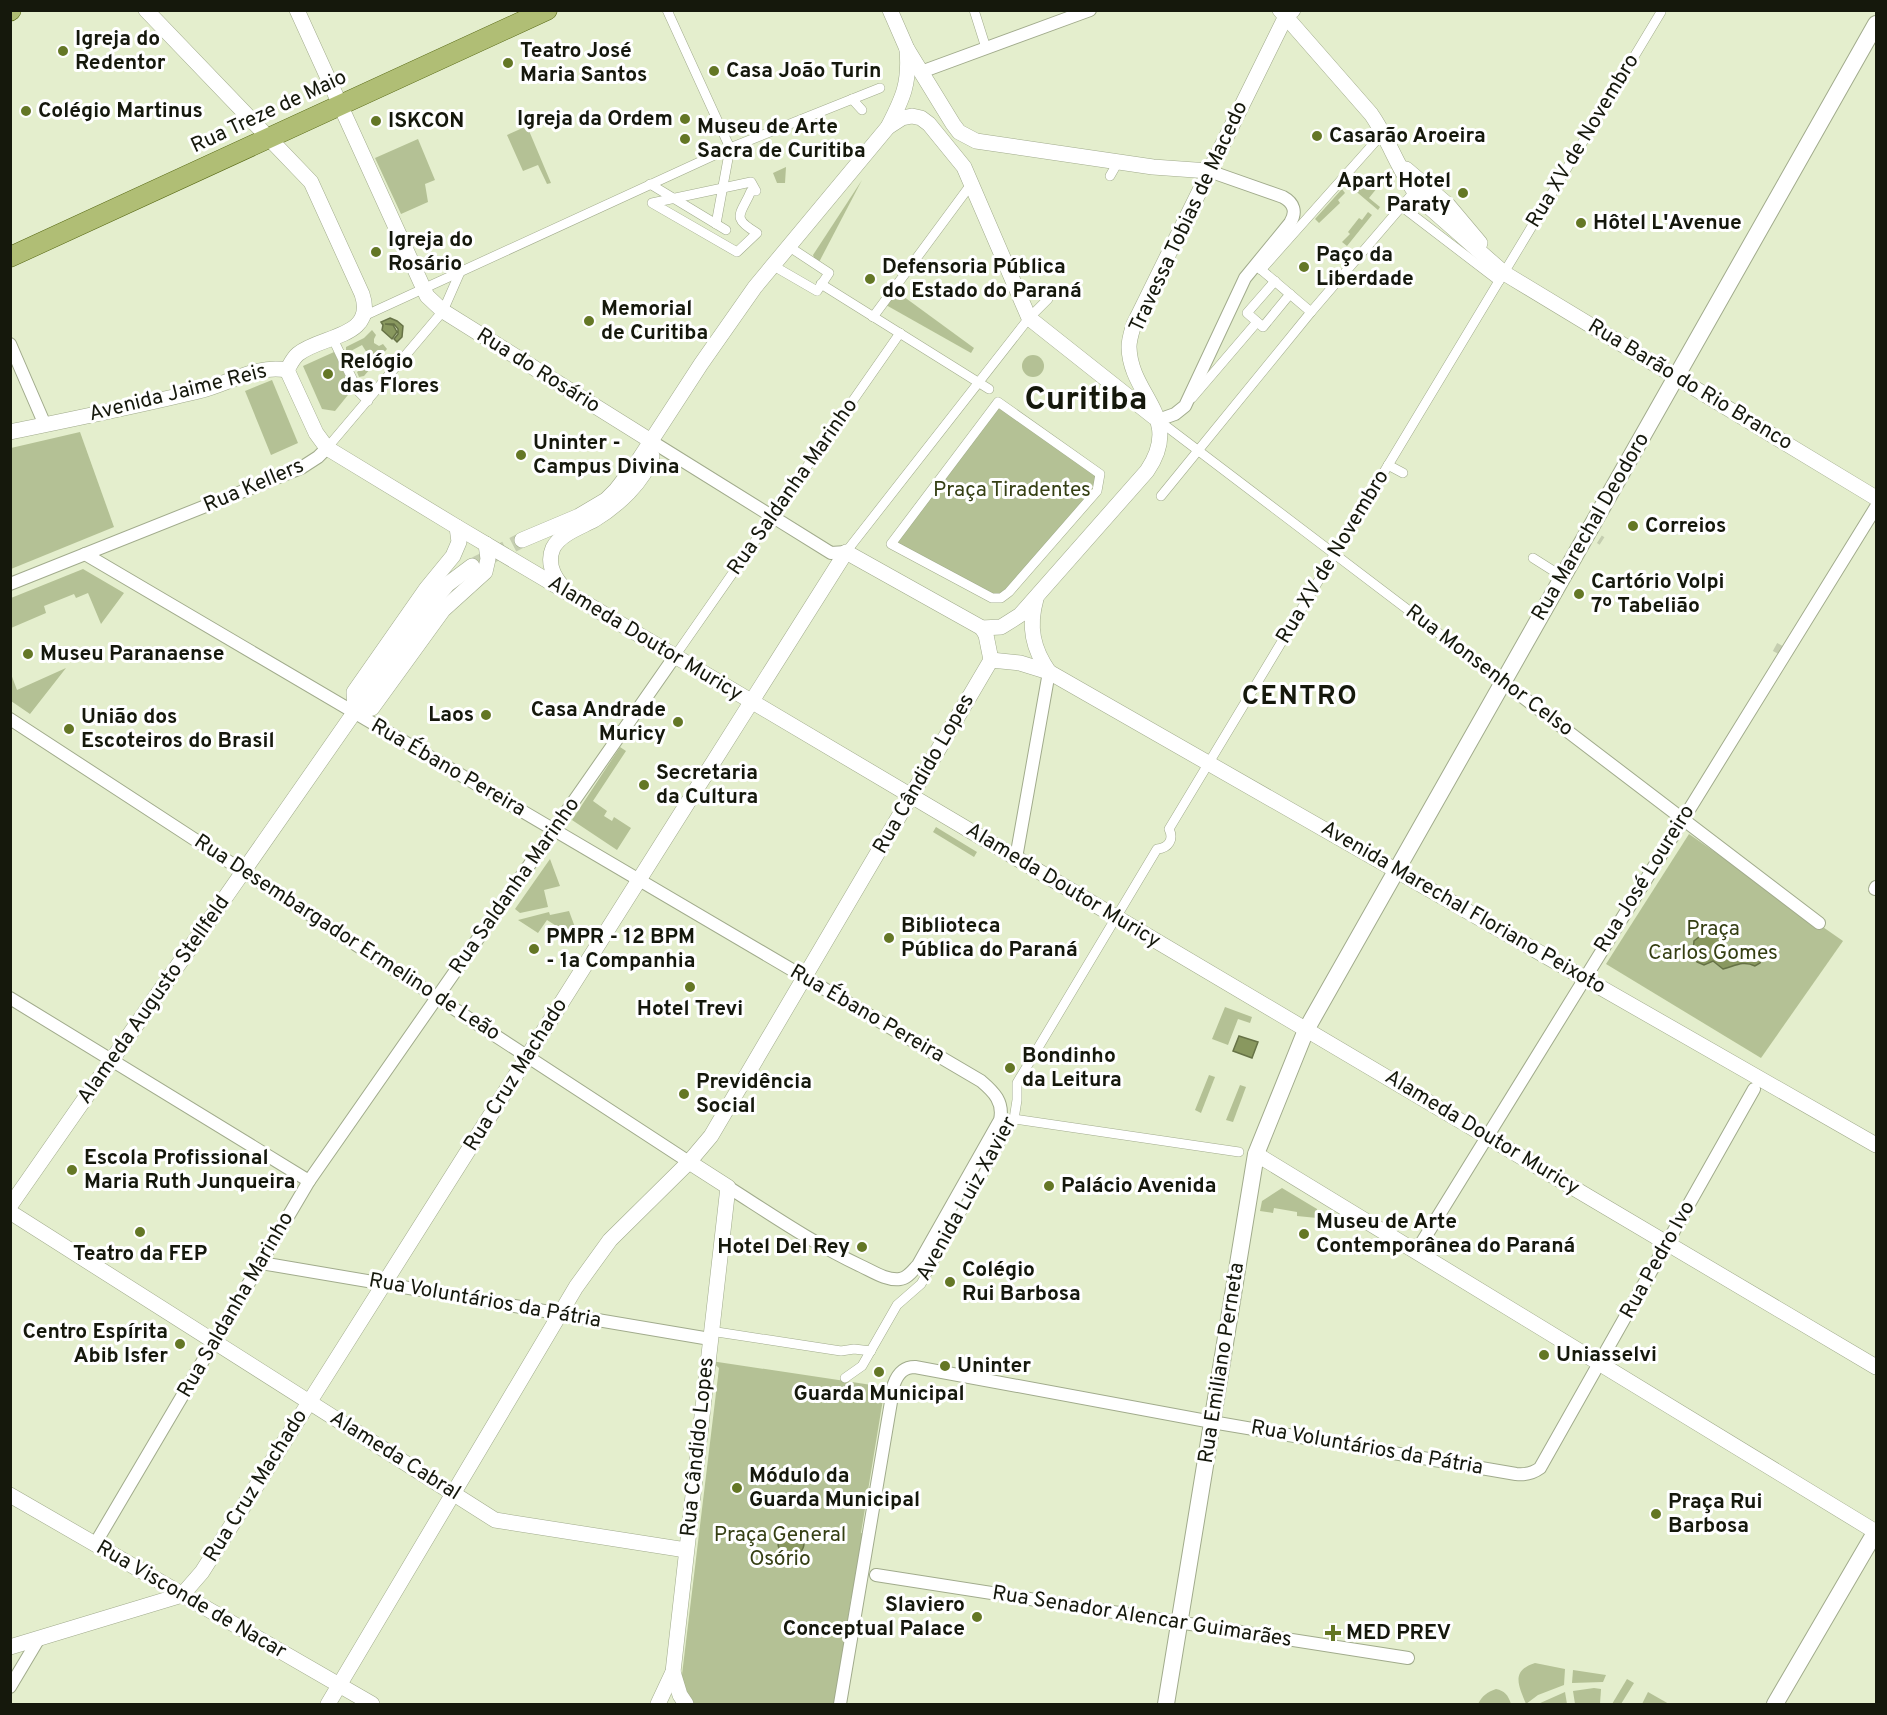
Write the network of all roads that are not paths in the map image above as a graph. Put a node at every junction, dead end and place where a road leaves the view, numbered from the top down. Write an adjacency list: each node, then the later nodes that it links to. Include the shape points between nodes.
1 (146, 10): 20 (street)
2 (297, 10): 16 (street, Rua do Rosário)
3 (547, 10): 16 (main road, Rua Treze de Maio)
4 (667, 10): 22 (street)
5 (890, 10): 12 (street)
6 (974, 10): 11 (street)
7 (1090, 10): 11 (street)
8 (1286, 12): 19 (street); 26 (street, Travessa Tobias de Macedo)
9 (1661, 12): 40 (street, Rua XV de Novembro)
10 (1876, 24): 56 (main road, Rua Marechal Deodoro)
11 (986, 48): 13 (street)
12 (907, 50): 13 (street); 18 (street, via 908,77)
13 (921, 72): 21 (street, via 959,132)
14 (880, 88): 15 (street)
15 (852, 99): 17 (street); 22 (street)
16 (340, 106): 20 (main road, Rua Treze de Maio); 43 (street, Rua do Rosário)
17 (862, 110)
18 (888, 127): 25 (street, via 902,118 921,118); 35 (street)
19 (1383, 133): 23 (street); 38 (street)
20 (269, 138): 36 (main road, Rua Treze de Maio); 48 (street, via 315,189 362,294)
21 (976, 141): 24 (street); 25 (street, via 969,149)
22 (730, 148): 29 (street); 33 (street)
23 (1396, 161): 30 (street); 40 (street, via 1461,219)
24 (1118, 162): 26 (street); 27 (street)
25 (964, 167): 28 (street)
26 (1209, 171): 38 (street, via 1291,203 1294,209 1290,223); 61 (street, Travessa Tobias de Macedo, via 1130,336 1135,370)
27 (1110, 176)
28 (972, 183): 49 (street); 50 (street)
29 (650, 184): 33 (street); 39 (street)
30 (1414, 192): 32 (street); 40 (street)
31 (652, 203): 31 (street, via 737,252 757,233 740,220 751,191 756,191 752,182)
32 (1401, 206): 40 (street); 47 (street)
33 (716, 224): 34 (street)
34 (726, 230)
35 (788, 246): 37 (street); 42 (street, via 829,273)
36 (10, 257)
37 (772, 265): 42 (street, via 817,291); 64 (street)
38 (1258, 267): 41 (street); 60 (street, via 1239,290)
39 (461, 270): 43 (street); 46 (street, Rua Kellers)
40 (1499, 272): 56 (street, Rua Barão do Rio Branco); 67 (street, Rua XV de Novembro)
41 (1275, 282): 47 (street); 51 (street, via 1247,313)
42 (821, 284): 49 (street)
43 (422, 288): 46 (street, Rua do Rosário); 48 (street)
44 (1290, 294): 51 (street, via 1263,327)
45 (1048, 299): 50 (street)
46 (443, 312): 59 (street, Rua Kellers); 64 (street, Rua do Rosário)
47 (1311, 312): 66 (street)
48 (364, 316): 53 (street, Avenida Jaime Reis, via 354,328)
49 (873, 316): 52 (street)
50 (1029, 318): 57 (street); 61 (street)
51 (1257, 322): 60 (street)
52 (900, 333): 57 (street); 72 (street, Rua Saldanha Marinho)
53 (333, 339): 55 (street, Avenida Jaime Reis, via 298,355); 59 (street, via 358,391)
54 (10, 344): 62 (street)
55 (287, 370): 62 (street, Avenida Jaime Reis, via 262,369 214,387); 65 (street, Alameda Doutor Muricy)
56 (1677, 376): 70 (street, Rua Barão do Rio Branco); 82 (main road, Rua Marechal Deodoro)
57 (979, 382): 58 (street); 77 (street)
58 (988, 389)
59 (368, 401): 65 (street, Rua Kellers)
60 (1185, 406): 61 (street)
61 (1158, 420): 66 (street, Rua Monsenhor Celso); 85 (street, via 1159,449 1147,471)
62 (45, 425): 63 (street, Avenida Jaime Reis)
63 (10, 432)
64 (651, 441): 72 (street, Rua do Rosário); 74 (street, via 606,500 567,522); 84 (street, via 652,458 626,495 558,541 553,549 551,569)
65 (327, 448): 73 (street, Alameda Doutor Muricy); 78 (street, Rua Kellers, via 301,468)
66 (1198, 450): 69 (street); 79 (street, Rua Monsenhor Celso)
67 (1388, 465): 68 (street); 79 (street, Rua XV de Novembro)
68 (1403, 473)
69 (1161, 496)
70 (1876, 498)
71 (1876, 507): 96 (street, Rua José Loureiro)
72 (772, 517): 77 (street, Rua do Rosário, via 831,553); 87 (street, Rua Saldanha Marinho)
73 (457, 527): 75 (street, Alameda Doutor Muricy); 92 (street, via 459,542 453,556 354,692)
74 (522, 540)
75 (486, 544): 84 (street, Alameda Doutor Muricy); 92 (street, via 489,559 485,572 443,610 372,708)
76 (891, 544): 76 (street, via 992,598 1001,598 1097,491 1100,474 998,402)
77 (846, 552): 86 (street); 91 (street, Rua Cruz Machado)
78 (85, 554): 83 (street, Rua Kellers); 92 (street, Rua Ébano Pereira)
79 (1335, 554): 90 (street, Rua Monsenhor Celso); 94 (street, Rua XV de Novembro)
80 (1533, 558): 82 (street)
81 (472, 566): 92 (street, Alameda Augusto Stellfeld, via 436,597)
82 (1563, 577): 90 (main road, Rua Marechal Deodoro)
83 (10, 584)
84 (568, 593): 87 (street, Alameda Doutor Muricy)
85 (1037, 596): 86 (street, via 1012,621 1001,627); 89 (street, via 1031,628 1040,659)
86 (982, 628): 88 (street)
87 (675, 656): 91 (street, Alameda Doutor Muricy); 97 (street, Rua Saldanha Marinho)
88 (991, 660): 89 (street, Avenida Marechal Floriano Peixoto); 95 (street, Rua Cândido Lopes)
89 (1049, 672): 94 (street, Avenida Marechal Floriano Peixoto); 98 (street)
90 (1503, 682): 96 (street, Rua Monsenhor Celso); 99 (main road, Rua Marechal Deodoro)
91 (751, 701): 95 (street, Alameda Doutor Muricy); 101 (street, Rua Cruz Machado)
92 (354, 713): 97 (street, Rua Ébano Pereira); 100 (street, Alameda Augusto Stellfeld)
93 (10, 719): 100 (street, Rua Desembargador Ermelino de Leão)
94 (1209, 763): 99 (street, Avenida Marechal Floriano Peixoto); 102 (street, Rua XV de Novembro, via 1169,829 1170,843 1157,849)
95 (912, 796): 98 (street, Alameda Doutor Muricy); 105 (street, Rua Cândido Lopes)
96 (1683, 818): 103 (street, Rua Monsenhor Celso); 104 (street, Rua José Loureiro)
97 (554, 830): 101 (street, Rua Ébano Pereira); 106 (street, Rua Saldanha Marinho)
98 (1016, 858): 102 (street, Alameda Doutor Muricy)
99 (1396, 870): 104 (street, Avenida Marechal Floriano Peixoto); 108 (main road, Rua Marechal Deodoro)
100 (244, 871): 106 (street, Rua Desembargador Ermelino de Leão); 110 (street, Alameda Augusto Stellfeld)
101 (639, 880): 105 (street, Rua Ébano Pereira); 109 (street, Rua Cruz Machado)
102 (1116, 917): 108 (street, Alameda Doutor Muricy); 113 (street, Rua XV de Novembro, via 1017,1083)
103 (1819, 922)
104 (1584, 977): 115 (street, Rua José Loureiro); 116 (street, Avenida Marechal Floriano Peixoto)
105 (805, 978): 112 (street, Rua Ébano Pereira); 118 (street, Rua Cândido Lopes, via 711,1136)
106 (437, 997): 109 (street, Rua Desembargador Ermelino de Leão); 119 (street, Rua Saldanha Marinho)
107 (10, 998): 110 (street)
108 (1306, 1029): 115 (street, Alameda Doutor Muricy); 117 (main road, Rua Emiliano Perneta)
109 (527, 1056): 118 (street, Rua Desembargador Ermelino de Leão); 127 (street, Rua Cruz Machado)
110 (112, 1060): 119 (street); 121 (street, Alameda Augusto Stellfeld)
111 (1754, 1089): 123 (street, Rua Pedro Ivo)
112 (995, 1094): 126 (street, Avenida Luiz Xavier, via 1002,1111 1000,1120 918,1265)
113 (1017, 1100): 114 (street, Avenida Luiz Xavier)
114 (1014, 1119): 117 (street); 131 (street, Avenida Luiz Xavier, via 921,1284 897,1305)
115 (1487, 1136): 123 (street, Alameda Doutor Muricy); 124 (street, Rua José Loureiro)
116 (1876, 1145)
117 (1247, 1153): 124 (street); 136 (main road, Rua Emiliano Perneta)
118 (689, 1162): 120 (street, Rua Desembargador Ermelino de Leão); 128 (street, Rua Cândido Lopes, via 610,1240)
119 (309, 1181): 125 (street, Rua Saldanha Marinho)
120 (728, 1187): 126 (street, Rua Desembargador Ermelino de Leão, via 830,1251 879,1275); 129 (street, Rua Cândido Lopes)
121 (10, 1206)
122 (10, 1212): 130 (street, Alameda Cabral)
123 (1667, 1243): 132 (street, Rua Pedro Ivo); 133 (street, Alameda Doutor Muricy)
124 (1416, 1251): 132 (street)
125 (261, 1263): 127 (street, Rua Voluntários da Pátria); 130 (street, Rua Saldanha Marinho)
126 (902, 1279)
127 (384, 1284): 128 (street, Rua Voluntários da Pátria); 135 (street, Rua Cruz Machado)
128 (559, 1314): 129 (street, Rua Voluntários da Pátria); 138 (street, Rua Cândido Lopes)
129 (713, 1336): 131 (street, Rua Voluntários da Pátria); 142 (street, Rua Cândido Lopes)
130 (215, 1342): 135 (street, Alameda Cabral); 141 (street, Rua Saldanha Marinho)
131 (871, 1351): 134 (street, Avenida Luiz Xavier, via 860,1369)
132 (1600, 1364): 137 (street, Rua Pedro Ivo); 140 (street)
133 (1876, 1367)
134 (845, 1378)
135 (309, 1402): 138 (street, Alameda Cabral); 144 (street, Rua Cruz Machado, via 202,1572)
136 (1212, 1422): 137 (street, Rua Voluntários da Pátria, via 1516,1474 1534,1472); 145 (main road, Rua Emiliano Perneta); 156 (street, Rua Voluntários da Pátria, via 915,1366 903,1370 894,1384)
137 (1543, 1462)
138 (453, 1493): 142 (street, Alameda Cabral, via 495,1520); 150 (street, Rua Cândido Lopes)
139 (10, 1495): 141 (street, Rua Visconde de Nacar)
140 (1876, 1531): 158 (main road)
141 (95, 1545): 144 (street, Rua Visconde de Nacar)
142 (686, 1550): 149 (street, Rua Cândido Lopes)
143 (876, 1575): 145 (street, Rua Senador Alencar Guimarães)
144 (182, 1595): 146 (street); 150 (street, Rua Visconde de Nacar)
145 (1179, 1622): 148 (street, Rua Senador Alencar Guimarães); 157 (main road, Rua Emiliano Perneta)
146 (38, 1640): 147 (street); 151 (street)
147 (10, 1647)
148 (1408, 1658)
149 (673, 1672): 154 (street, Rua Cândido Lopes); 155 (street)
150 (339, 1685): 152 (street, Rua Cândido Lopes); 153 (street, Rua Visconde de Nacar)
151 (10, 1687)
152 (328, 1704)
153 (372, 1704)
154 (658, 1704)
155 (686, 1704)
156 (840, 1704)
157 (1166, 1704)
158 (1776, 1704)

